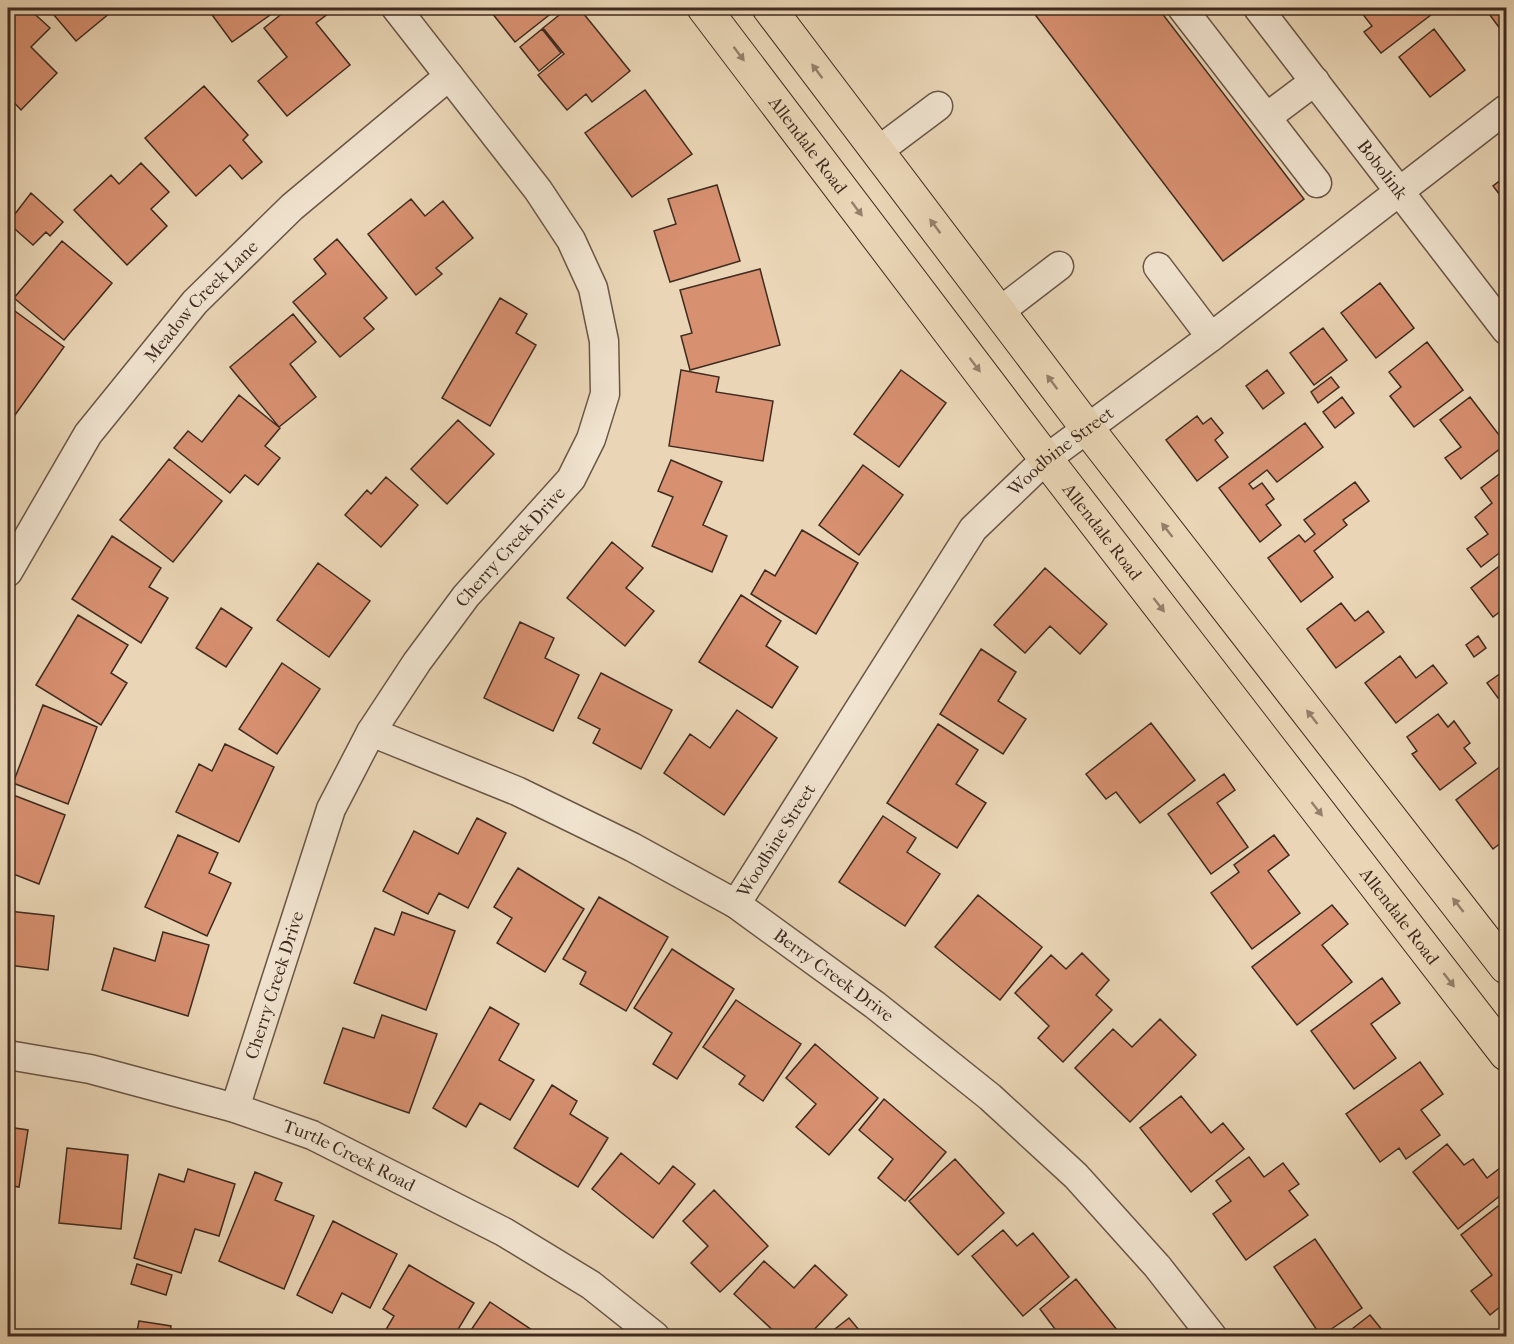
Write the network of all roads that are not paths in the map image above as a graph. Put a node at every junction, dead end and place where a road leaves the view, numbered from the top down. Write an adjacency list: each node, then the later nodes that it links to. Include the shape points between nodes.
1 (396, 8): 6 (street, Cherry Creek Drive)
2 (704, 8): 12 (main road, Allendale Road, one-way to 12)
3 (769, 8): 11 (main road, one-way to 3)
4 (1182, 8): 10 (street)
5 (1258, 8): 7 (street, Bobolink)
6 (449, 76): 22 (street, Meadow Creek Lane, via 292,207 195,302 88,434); 23 (street, Cherry Creek Drive, via 538,190 571,240 593,288 604,341 605,394 591,439 571,479 466,596)
7 (1315, 81): 10 (street); 14 (street, Bobolink)
8 (938, 106): 11 (street)
9 (1506, 110): 14 (street, Woodbine Street)
10 (1267, 117): 13 (street)
11 (878, 151): 12 (main road); 17 (main road, one-way to 11)
12 (837, 183): 21 (main road, Allendale Road, one-way to 21)
13 (1317, 183)
14 (1400, 191): 18 (street, Bobolink); 19 (street, Woodbine Street)
15 (1059, 266): 17 (street)
16 (1158, 267): 19 (street)
17 (999, 312): 20 (main road, one-way to 17)
18 (1506, 330)
19 (1211, 337): 20 (street, Woodbine Street)
20 (1088, 428): 21 (street, Woodbine Street); 24 (main road, one-way to 20)
21 (1046, 459): 25 (main road, Allendale Road, one-way to 25); 26 (street, Woodbine Street, via 973,529 951,560)
22 (8, 572)
23 (371, 732): 26 (street, Berry Creek Drive, via 517,790); 30 (street, Cherry Creek Drive, via 331,809)
24 (1333, 744): 25 (main road); 27 (main road, one-way to 24)
25 (1290, 774): 28 (main road, Allendale Road, one-way to 28)
26 (736, 904): 32 (street, Berry Creek Drive, via 875,1005 990,1097 1084,1185 1157,1266)
27 (1506, 967)
28 (1506, 1054)
29 (8, 1055): 30 (street, Turtle Creek Road, via 90,1069)
30 (236, 1108): 31 (street, Turtle Creek Road, via 312,1135 504,1232 591,1285)
31 (655, 1336)
32 (1212, 1336)

